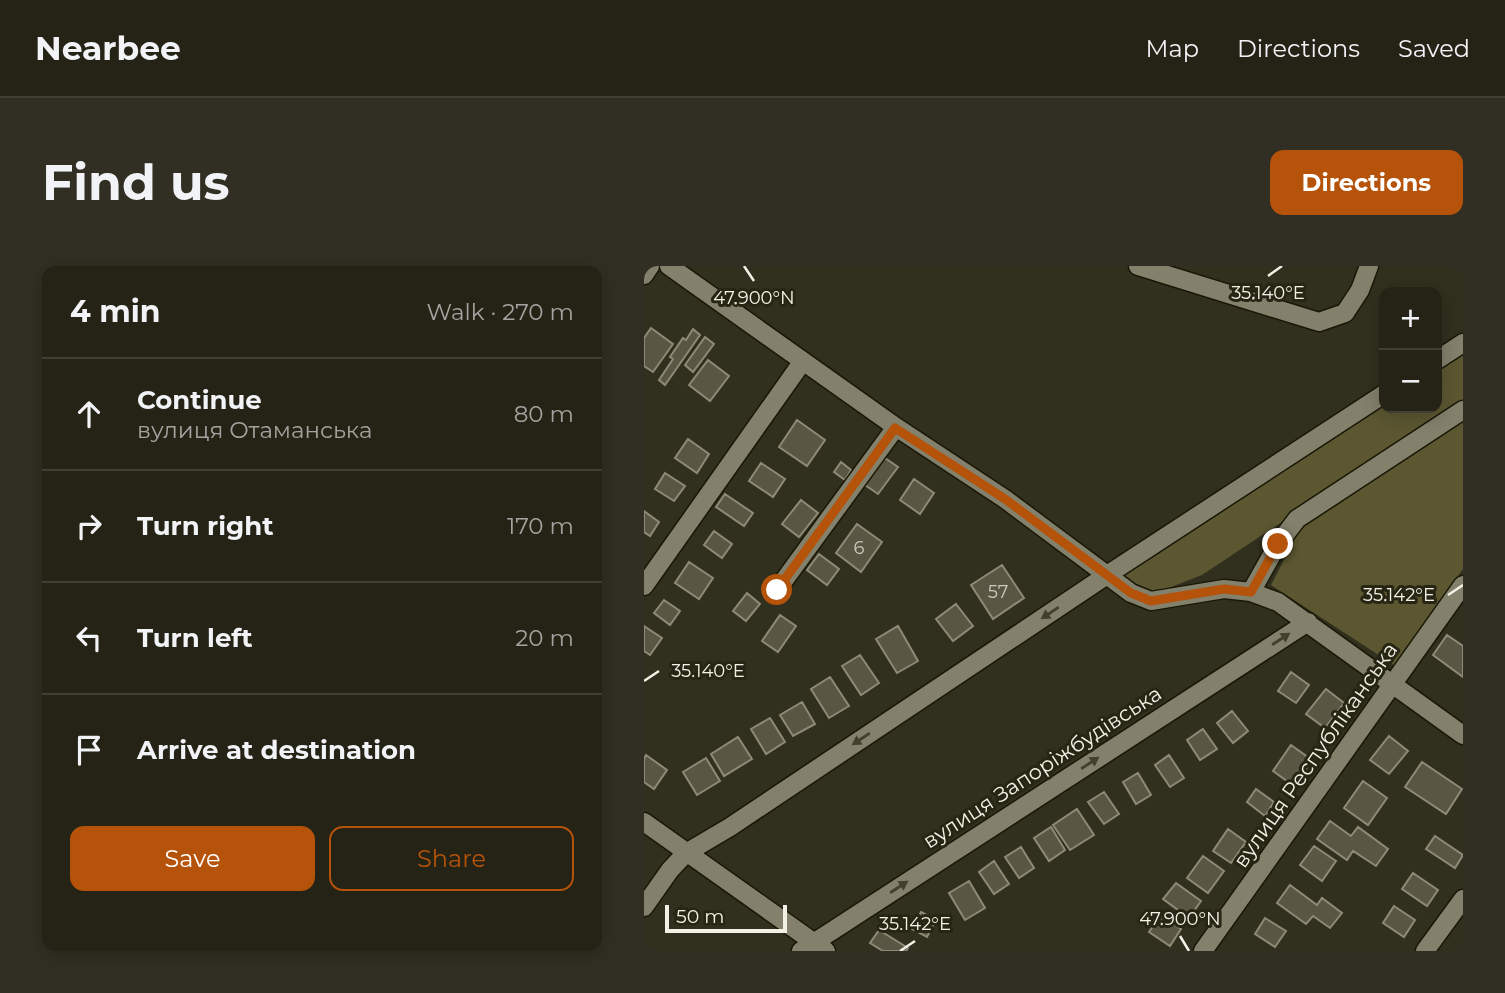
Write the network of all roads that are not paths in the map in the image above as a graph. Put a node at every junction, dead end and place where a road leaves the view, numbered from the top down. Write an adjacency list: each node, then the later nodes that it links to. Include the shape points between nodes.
1 (650, 266): 5 (street)
2 (669, 266): 8 (street)
3 (1138, 266): 4 (street, via 1320,322 1345,313)
4 (1369, 266)
5 (644, 275)
6 (1463, 343): 7 (street)
7 (1442, 357)
8 (803, 361): 11 (street); 14 (street)
9 (1379, 397): 12 (street)
10 (1463, 410): 16 (street, via 1297,519)
11 (895, 428): 12 (street, via 1005,499); 15 (street)
12 (1107, 575): 16 (street, via 1151,601 1224,589); 21 (street, one-way to 21)
13 (1463, 584): 18 (street, вулиця Республіканська)
14 (644, 586)
15 (777, 590)
16 (1251, 592): 17 (street, via 1278,602)
17 (1308, 622): 18 (street); 24 (street, вулиця Запоріжбудівська, one-way to 17)
18 (1393, 685): 19 (street); 25 (street, вулиця Республіканська)
19 (1463, 735)
20 (644, 822): 21 (street)
21 (686, 853): 23 (street); 24 (street)
22 (1463, 899): 26 (street)
23 (644, 907)
24 (813, 948)
25 (1203, 951)
26 (1425, 951)

